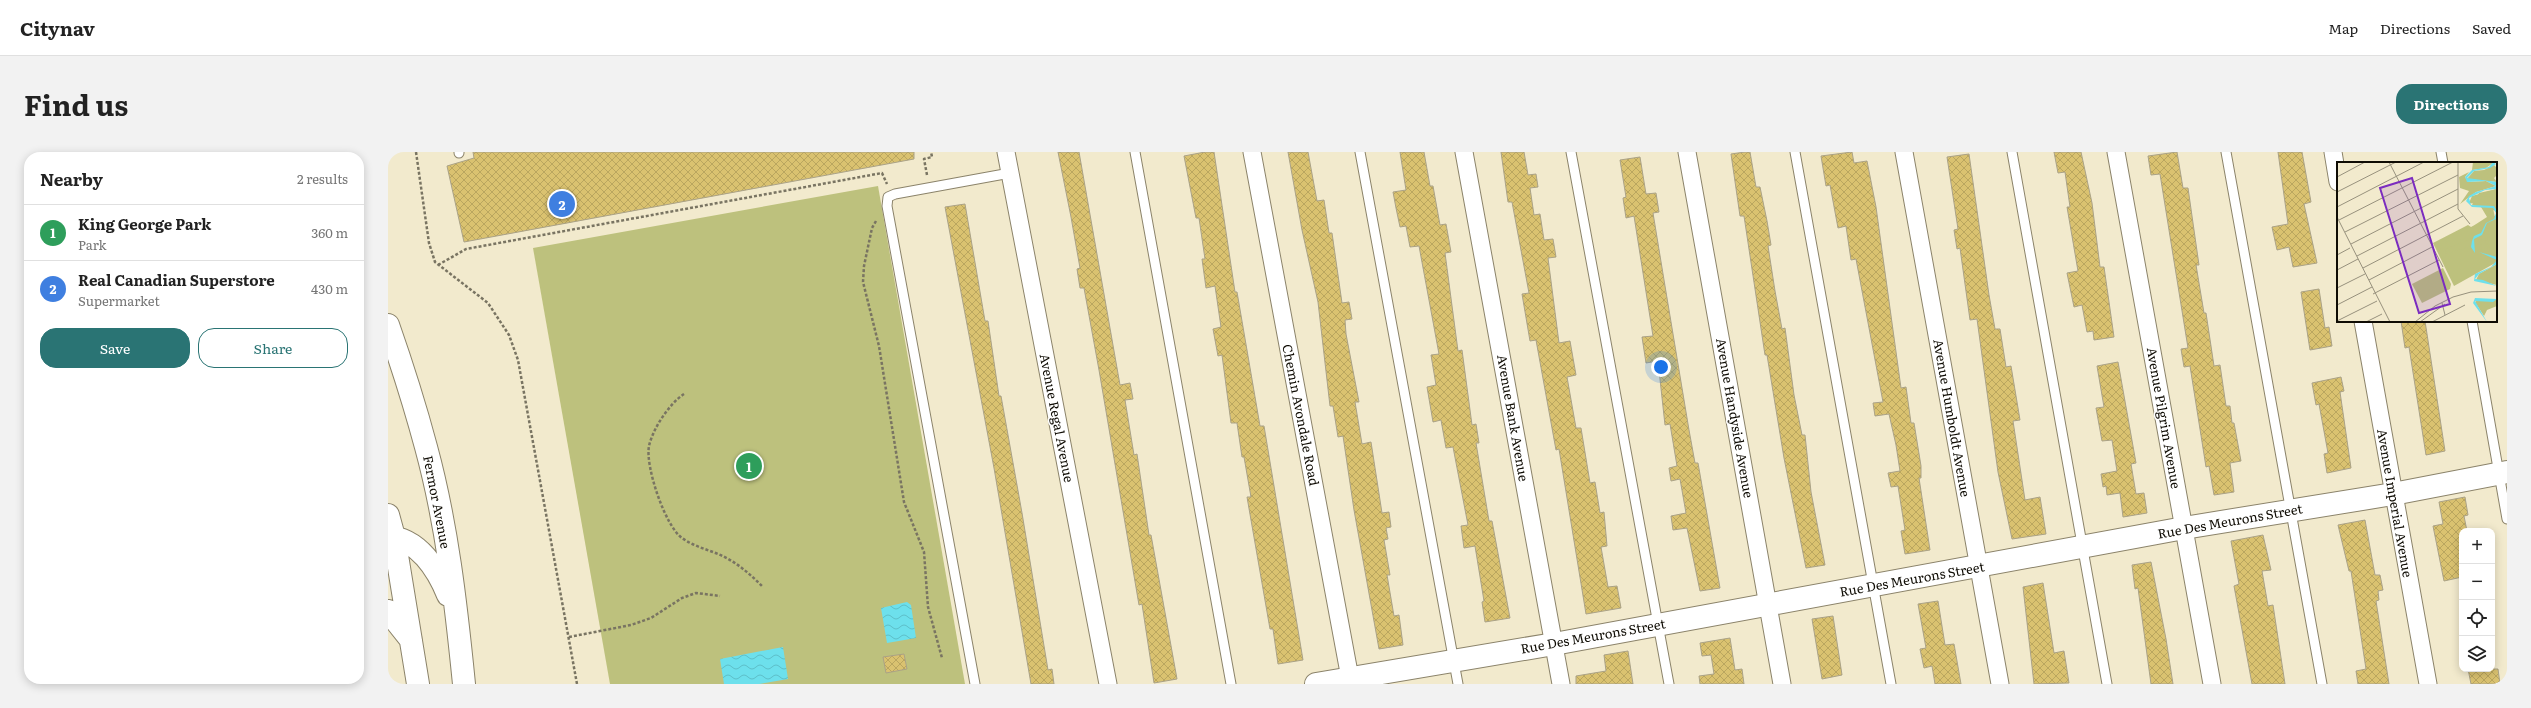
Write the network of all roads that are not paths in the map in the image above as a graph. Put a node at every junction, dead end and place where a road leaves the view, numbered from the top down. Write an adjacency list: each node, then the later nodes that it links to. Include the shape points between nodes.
1 (1006, 152): 16 (street, Avenue Regal Avenue)
2 (1135, 152): 43 (lane)
3 (1252, 152): 38 (street, Chemin Avondale Road)
4 (1360, 152): 37 (lane)
5 (1464, 152): 36 (street, Avenue Bank Avenue)
6 (1571, 152): 34 (lane)
7 (1687, 152): 31 (street, Avenue Handyside Avenue)
8 (1795, 152): 30 (lane)
9 (1904, 152): 29 (street, Avenue Humboldt Avenue)
10 (2012, 152): 28 (lane)
11 (2116, 152): 26 (street, Avenue Pilgrim Avenue)
12 (2226, 152): 23 (lane)
13 (2333, 152): 17 (street)
14 (2442, 152): 15 (lane)
15 (2444, 162)
16 (1010, 173): 41 (lane, via 888,198 888,210); 42 (street, Avenue Regal Avenue)
17 (2337, 176)
18 (2362, 322): 22 (street, Avenue Imperial Avenue)
19 (2472, 322): 21 (lane)
20 (388, 325): 33 (main road, Fermor Avenue, via 426,447 445,533)
21 (2503, 473): 22 (main road, Rue Des Meurons Street); 25 (lane)
22 (2393, 494): 23 (main road, Rue Des Meurons Street); 54 (street, Avenue Imperial Avenue)
23 (2290, 510): 26 (main road, Rue Des Meurons Street); 53 (lane)
24 (388, 515): 27 (main road)
25 (2507, 519)
26 (2184, 528): 28 (main road, Rue Des Meurons Street); 52 (street, Avenue Pilgrim Avenue)
27 (391, 537): 33 (main road, via 425,554 443,582); 35 (main road)
28 (2082, 547): 29 (main road, Rue Des Meurons Street); 51 (lane)
29 (1979, 567): 30 (main road, Rue Des Meurons Street); 50 (street, Avenue Humboldt Avenue)
30 (1873, 585): 31 (main road, Rue Des Meurons Street); 49 (lane)
31 (1768, 604): 34 (main road, Rue Des Meurons Street); 48 (street, Avenue Handyside Avenue)
32 (388, 611): 35 (main road)
33 (458, 619): 40 (main road, Fermor Avenue)
34 (1658, 625): 36 (main road, Rue Des Meurons Street); 47 (lane)
35 (413, 642): 39 (main road)
36 (1554, 644): 37 (main road, Rue Des Meurons Street); 46 (street, Avenue Bank Avenue)
37 (1454, 661): 38 (main road, Rue Des Meurons Street); 45 (lane)
38 (1350, 678): 44 (main road, Rue Des Meurons Street)
39 (418, 684)
40 (464, 684)
41 (975, 684)
42 (1108, 684)
43 (1231, 684)
44 (1316, 684)
45 (1458, 684)
46 (1561, 684)
47 (1669, 684)
48 (1782, 684)
49 (1891, 684)
50 (2000, 684)
51 (2107, 684)
52 (2212, 684)
53 (2322, 684)
54 (2428, 684)

